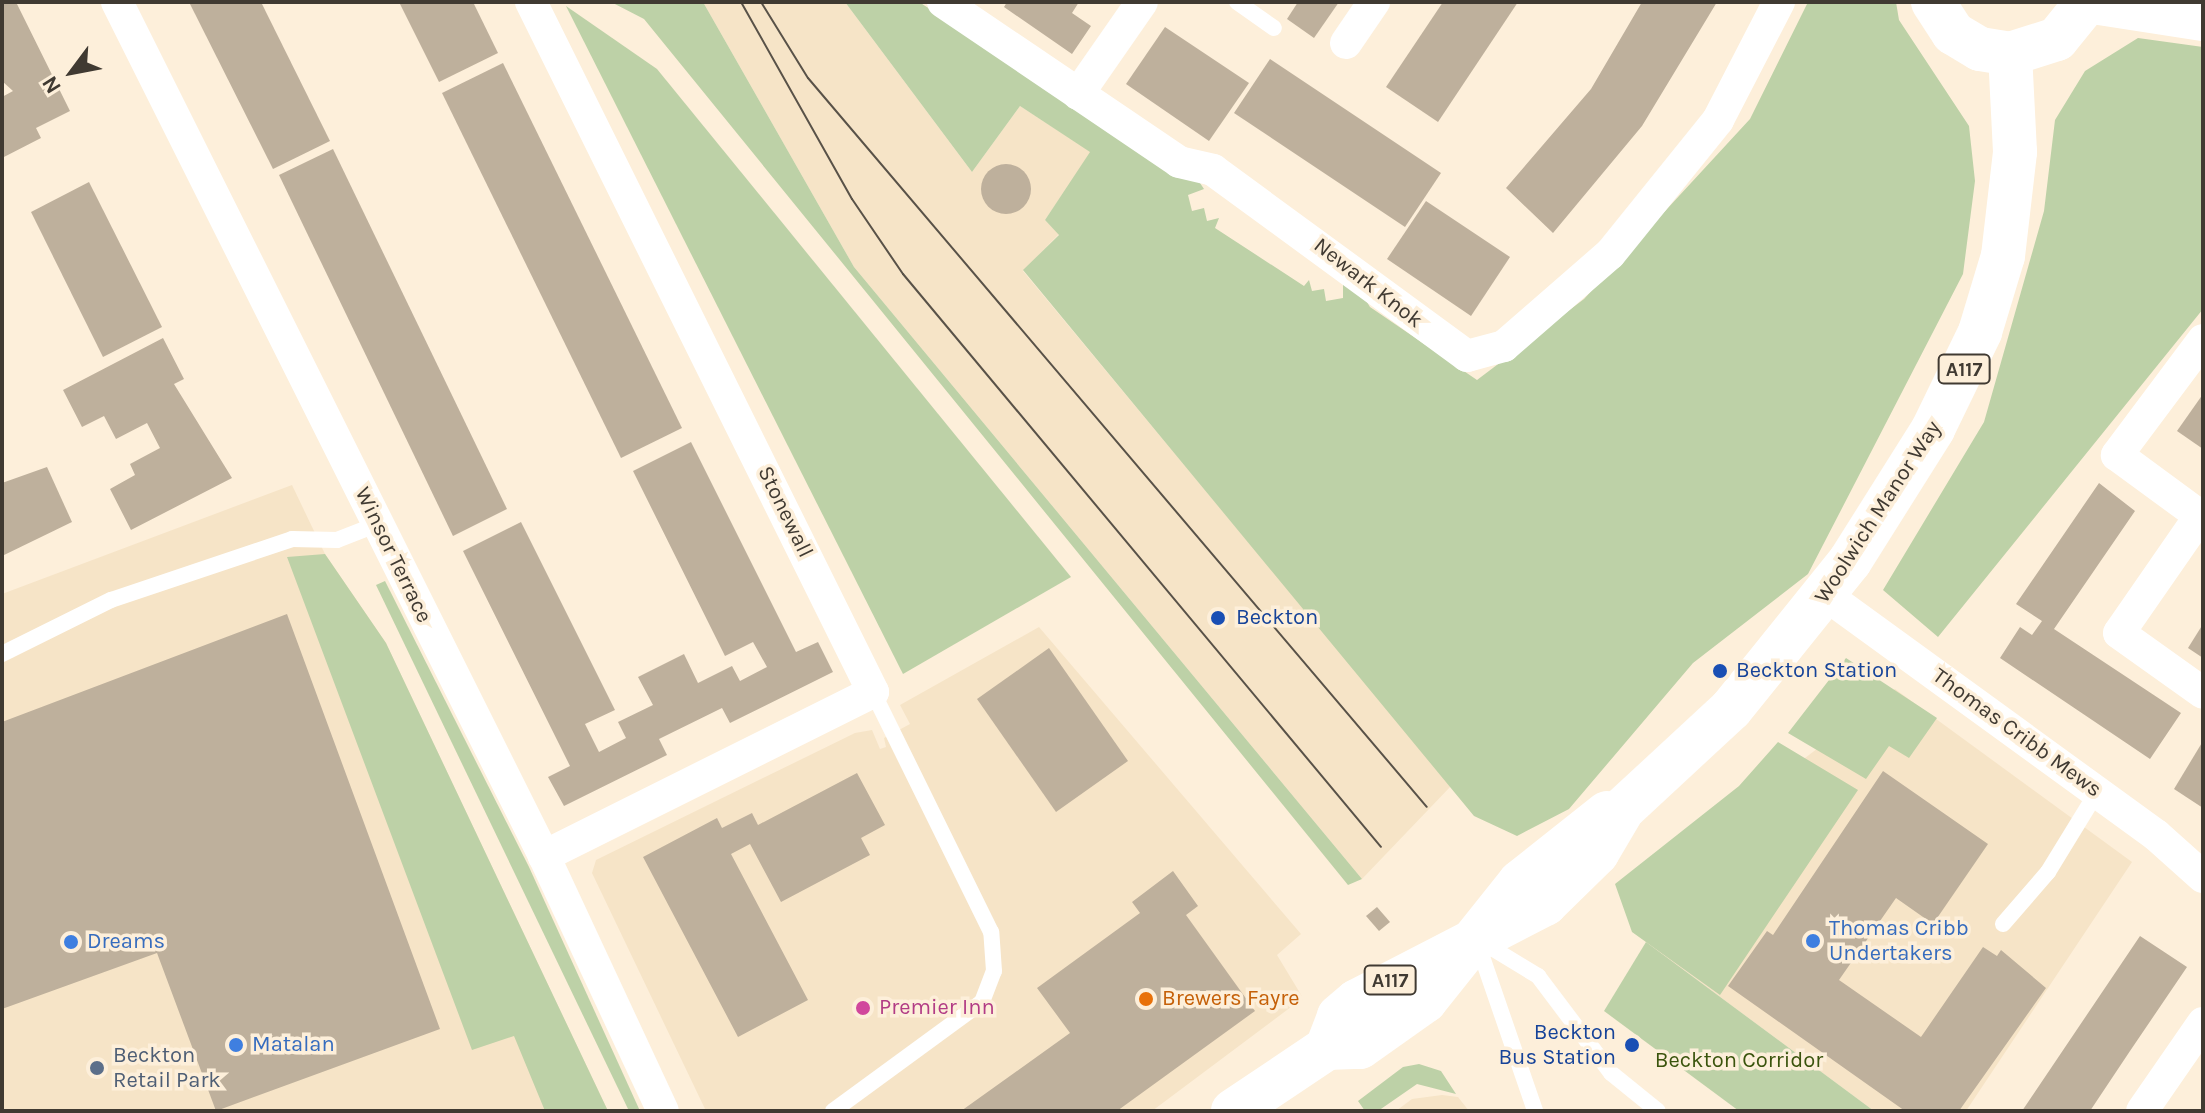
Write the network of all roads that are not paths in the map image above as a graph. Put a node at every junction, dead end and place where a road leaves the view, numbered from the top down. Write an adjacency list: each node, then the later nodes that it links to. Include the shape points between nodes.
1 (117, 2): 17 (street, Winsor Terrace)
2 (531, 2): 20 (street, Stonewall)
3 (943, 2): 15 (street, Newark Knok)
4 (1142, 2): 15 (street)
5 (1237, 2): 12 (lane)
6 (1374, 2): 13 (street)
7 (1779, 2): 15 (street, Newark Knok, via 1718,120 1631,230 1569,293 1486,355 1467,356 1213,170 1179,162)
8 (1933, 2): 14 (main road, via 1953,33 1980,49)
9 (2087, 2): 14 (main road, via 2057,39)
10 (2093, 2): 11 (main road)
11 (2203, 19)
12 (1274, 28)
13 (1346, 43)
14 (2010, 54): 18 (main road, Woolwich Manor Way / A117, via 2015,152 2003,256 1980,332 1933,429)
15 (1078, 94)
16 (2203, 340): 21 (street, via 2117,455 2200,516 2119,633)
17 (378, 524): 19 (lane, via 337,540 292,539 153,585); 23 (street, Winsor Terrace)
18 (1827, 596): 22 (street, Thomas Cribb Mews); 26 (main road, Woolwich Manor Way / A117, via 1731,709 1623,809 1597,853 1545,904)
19 (2, 654)
20 (873, 692): 23 (street); 29 (lane, via 991,932 994,971 982,1002)
21 (2203, 693)
22 (2097, 792): 24 (street, Thomas Cribb Mews); 25 (lane, via 2055,863)
23 (544, 856): 28 (street, Winsor Terrace)
24 (2203, 877)
25 (2003, 924)
26 (1477, 939): 30 (main road, Woolwich Manor Way / A117, via 1357,1001 1339,1016 1327,1048); 31 (lane, via 1494,1004 1514,1035); 32 (lane, via 1538,976 1591,1050)
27 (2203, 1023): 33 (street)
28 (663, 1111)
29 (833, 1111)
30 (1233, 1111)
31 (1535, 1111)
32 (1658, 1111)
33 (2142, 1111)

